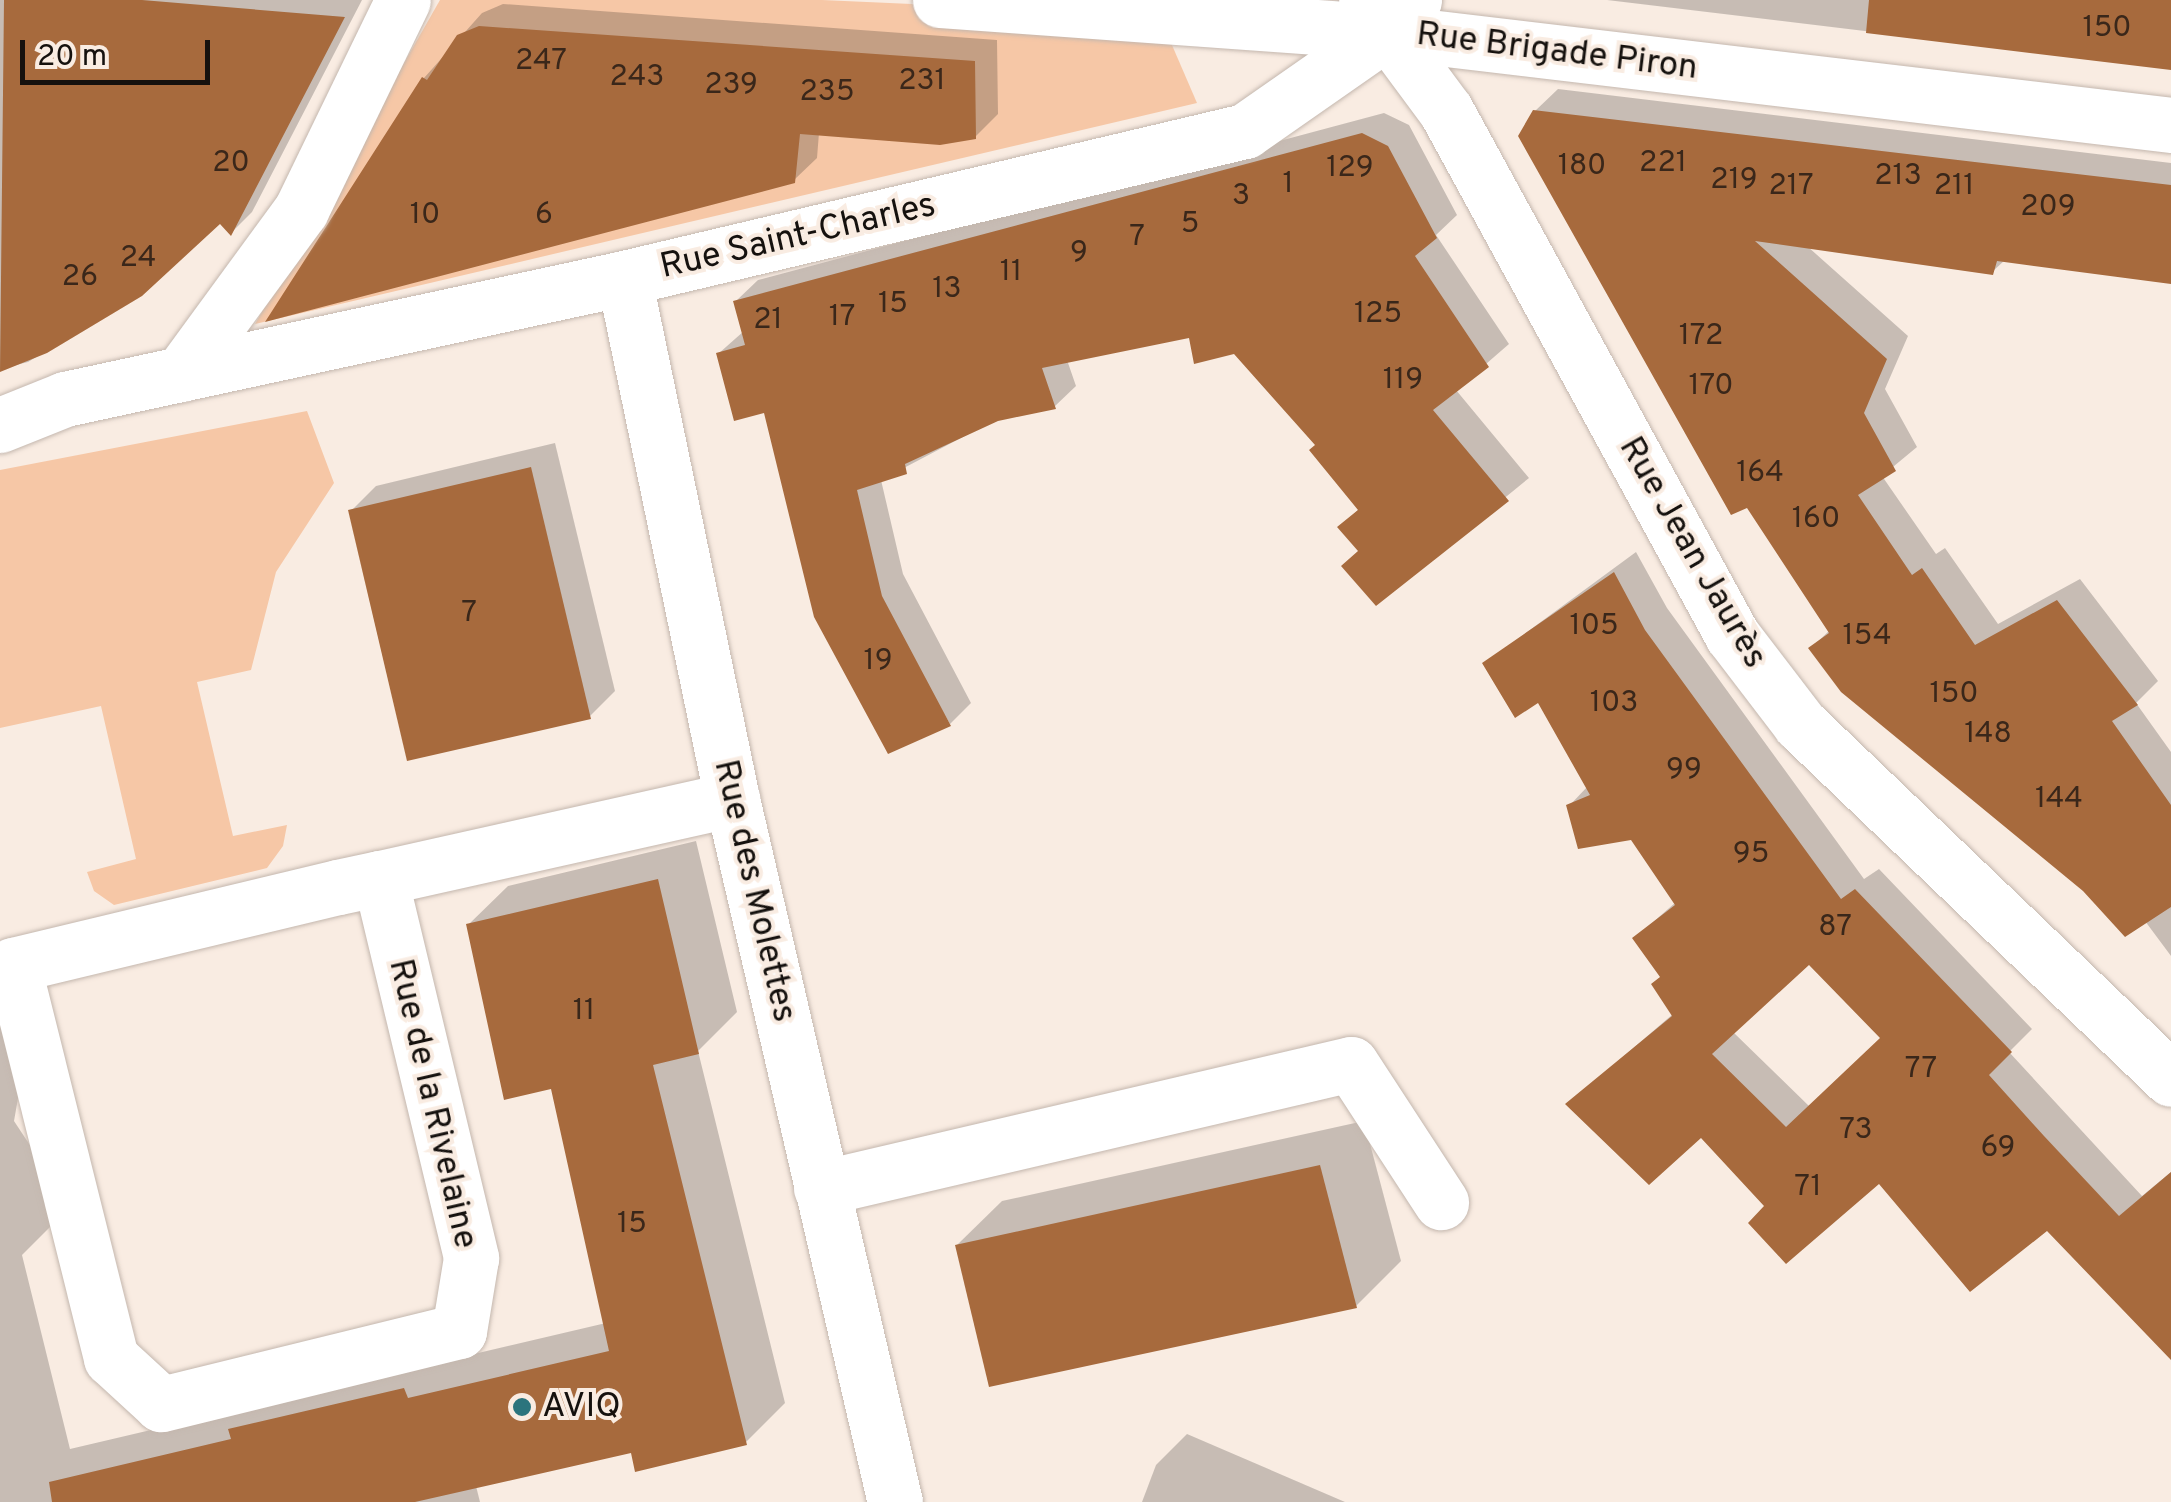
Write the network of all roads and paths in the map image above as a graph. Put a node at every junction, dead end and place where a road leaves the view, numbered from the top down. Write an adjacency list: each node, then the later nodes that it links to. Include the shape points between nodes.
1 (404, 0): 6 (street, via 301,210)
2 (940, 0): 3 (street, Rue Brigade Piron)
3 (1388, 11): 4 (street, Rue Brigade Piron); 5 (street, Rue Saint-Charles, via 1245,131); 11 (street, Rue Jean Jaurès, via 1732,635 1800,724)
4 (2171, 125)
5 (624, 278): 6 (street, Rue Saint-Charles); 8 (street, Rue des Molettes)
6 (180, 374): 7 (street, Rue Saint-Charles, via 65,399)
7 (0, 425)
8 (732, 798): 9 (street, Rue de la Rivelaine); 12 (street, Rue des Molettes)
9 (380, 878): 10 (street, Rue de la Rivelaine); 10 (street, Rue de la Rivelaine, via 471,1258 459,1332 161,1404 111,1358)
10 (7, 966)
11 (2168, 1071)
12 (821, 1188): 13 (street, via 1351,1064); 14 (street, Rue des Molettes)
13 (1442, 1202)
14 (895, 1502)

